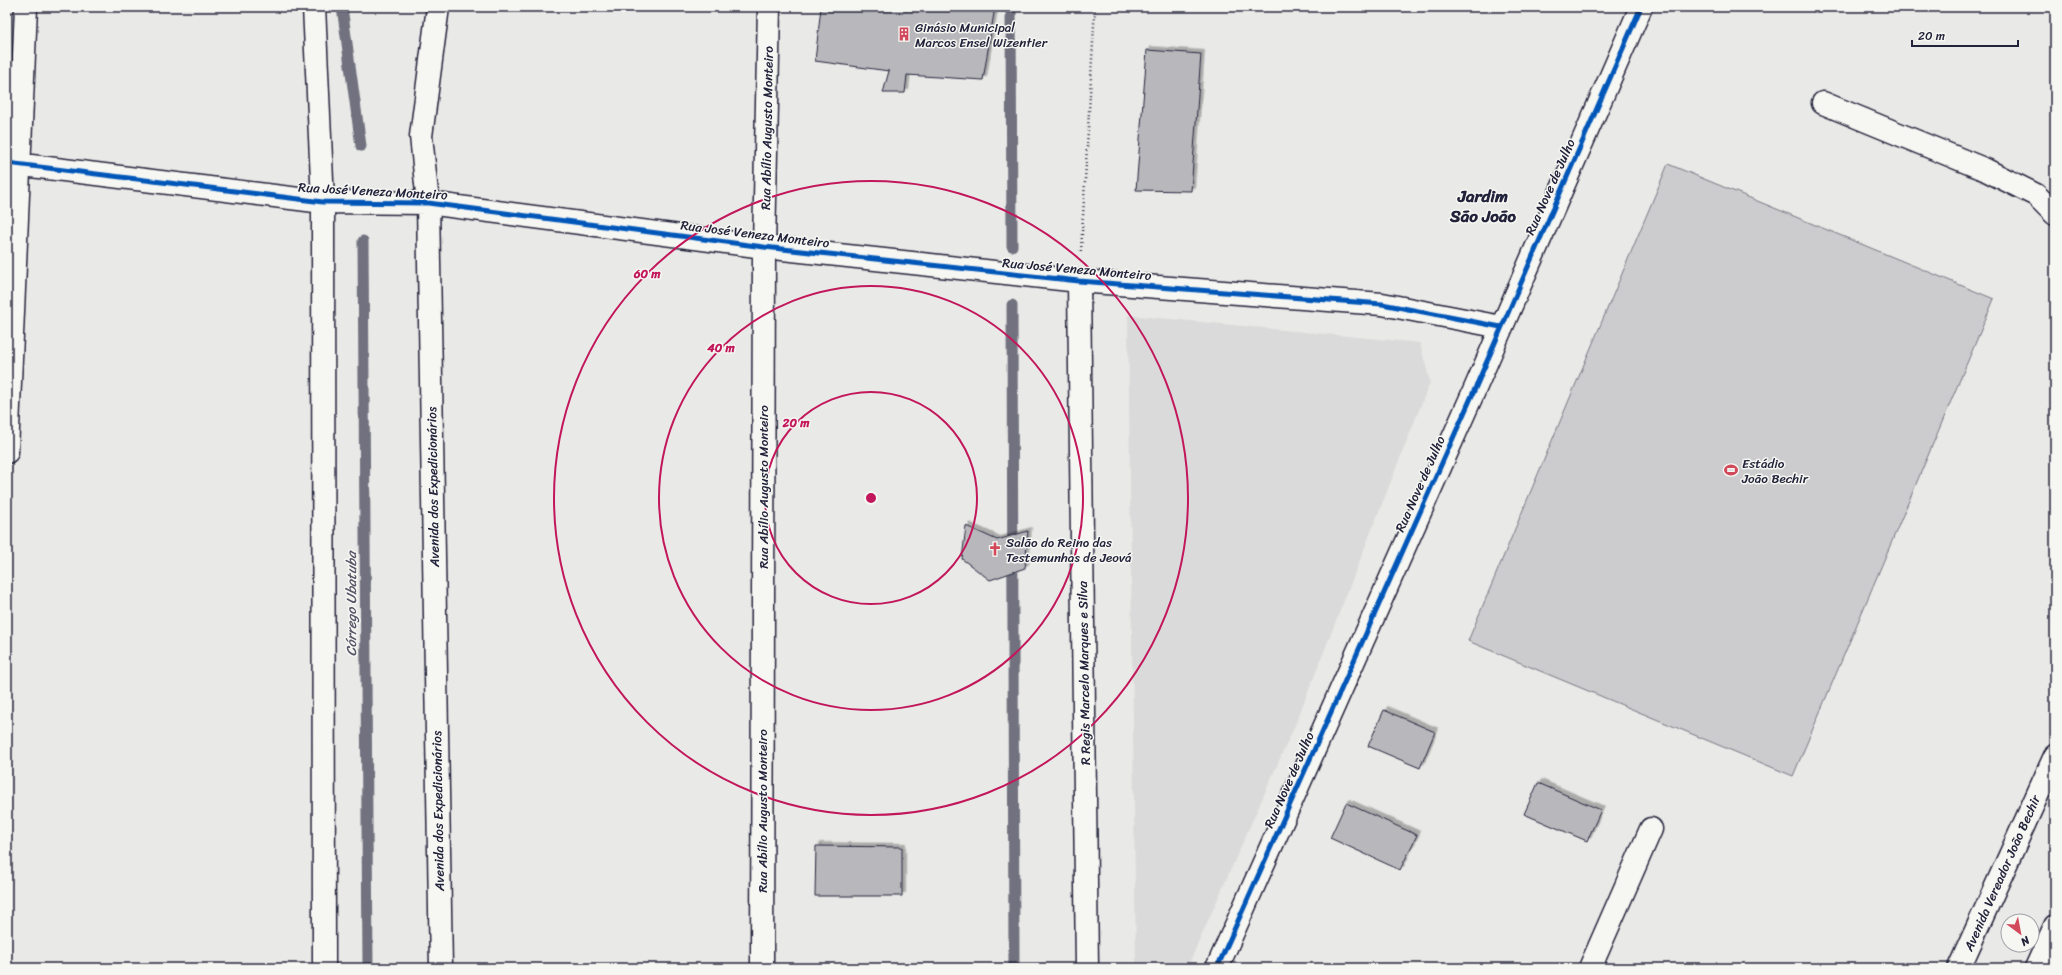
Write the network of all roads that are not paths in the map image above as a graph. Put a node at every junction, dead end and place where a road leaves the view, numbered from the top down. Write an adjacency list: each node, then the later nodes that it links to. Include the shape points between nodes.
1 (26, 7): 7 (street)
2 (314, 7): 8 (street)
3 (438, 7): 9 (street, Avenida dos Expedicionários, via 421,136)
4 (769, 7): 11 (street, Rua Abílio Augusto Monteiro)
5 (1641, 7): 13 (street, Rua Nove de Julho)
6 (1823, 103): 10 (street, via 1986,170 2036,195)
7 (12, 164): 8 (street, Rua José Veneza Monteiro); 14 (street)
8 (323, 202): 9 (street, Rua José Veneza Monteiro); 18 (street)
9 (428, 203): 11 (street, Rua José Veneza Monteiro); 19 (street, Avenida dos Expedicionários)
10 (2055, 214)
11 (764, 247): 12 (street, Rua José Veneza Monteiro); 20 (street, Rua Abílio Augusto Monteiro)
12 (1079, 281): 13 (street, Rua José Veneza Monteiro, via 1382,304); 21 (street, R Regis Marcelo Marques e Silva)
13 (1501, 327): 22 (street, Rua Nove de Julho)
14 (7, 452)
15 (2055, 756): 24 (street, Avenida Vereador João Bechir)
16 (1651, 829): 23 (street)
17 (2055, 926): 25 (street)
18 (324, 968)
19 (441, 968)
20 (762, 968)
21 (1087, 968)
22 (1217, 968)
23 (1590, 968)
24 (1959, 968)
25 (2036, 968)

